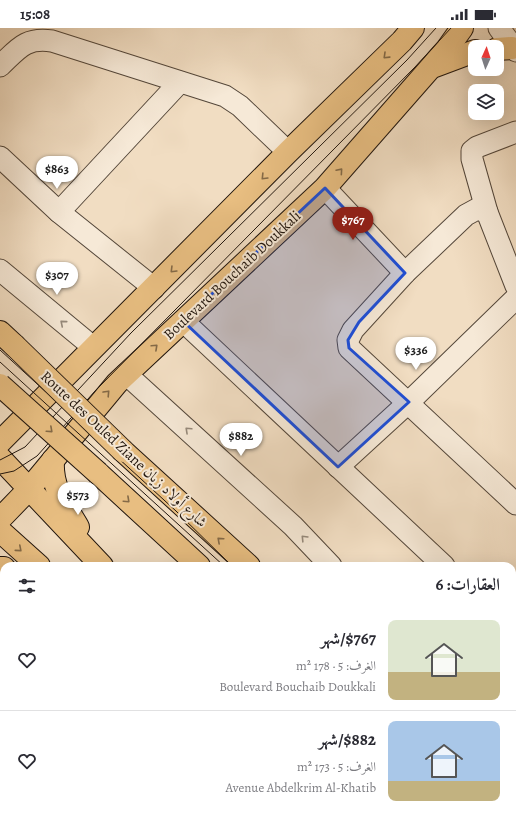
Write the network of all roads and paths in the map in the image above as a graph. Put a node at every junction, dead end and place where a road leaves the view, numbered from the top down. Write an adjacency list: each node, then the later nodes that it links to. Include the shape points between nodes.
1 (462, 28): 7 (main road, Boulevard Bouchaib Doukkali)
2 (499, 28): 4 (street)
3 (406, 32): 10 (main road, one-way to 10)
4 (508, 49)
5 (468, 53): 7 (main road)
6 (0, 66): 8 (street, via 26,43 39,39)
7 (430, 68): 12 (main road, Boulevard Bouchaib Doukkali, one-way to 7)
8 (180, 82): 10 (street, via 225,96 240,106); 13 (street)
9 (515, 136): 14 (street, via 477,147 472,151)
10 (288, 152): 18 (main road, one-way to 18)
11 (0, 157): 13 (street)
12 (325, 188): 16 (street); 20 (main road, Boulevard Bouchaib Doukkali)
13 (59, 212): 18 (street)
14 (487, 212): 16 (street, via 478,210 466,215); 17 (street)
15 (0, 270): 22 (street, one-way to 15)
16 (405, 272): 25 (street, via 359,322 348,340 349,348)
17 (516, 286)
18 (154, 288): 22 (main road)
19 (516, 298): 25 (street)
20 (183, 321): 23 (main road, Boulevard Bouchaib Doukkali, one-way to 20); 29 (street)
21 (7, 339): 38 (main road, Route des Ouled Ziane شارع أولاد زيان, one-way to 21, bridge, via 123,451)
22 (94, 347): 26 (main road)
23 (126, 374): 28 (main road, Boulevard Bouchaib Doukkali, one-way to 23, via 102,399); 39 (street, one-way to 23, via 293,526)
24 (0, 385): 37 (main road, one-way to 37, bridge)
25 (408, 402): 29 (street); 31 (street)
26 (0, 442)
27 (0, 458): 30 (main road)
28 (53, 460): 30 (main road, Boulevard Bouchaib Doukkali); 36 (main road, via 53,477 58,492)
29 (338, 467): 40 (street)
30 (30, 488): 32 (main road, Boulevard Bouchaib Doukkali); 35 (main road)
31 (516, 504)
32 (0, 519)
33 (0, 531): 34 (main road, one-way to 34)
34 (35, 562)
35 (98, 562)
36 (100, 562)
37 (195, 562)
38 (245, 562)
39 (327, 562)
40 (440, 562)

